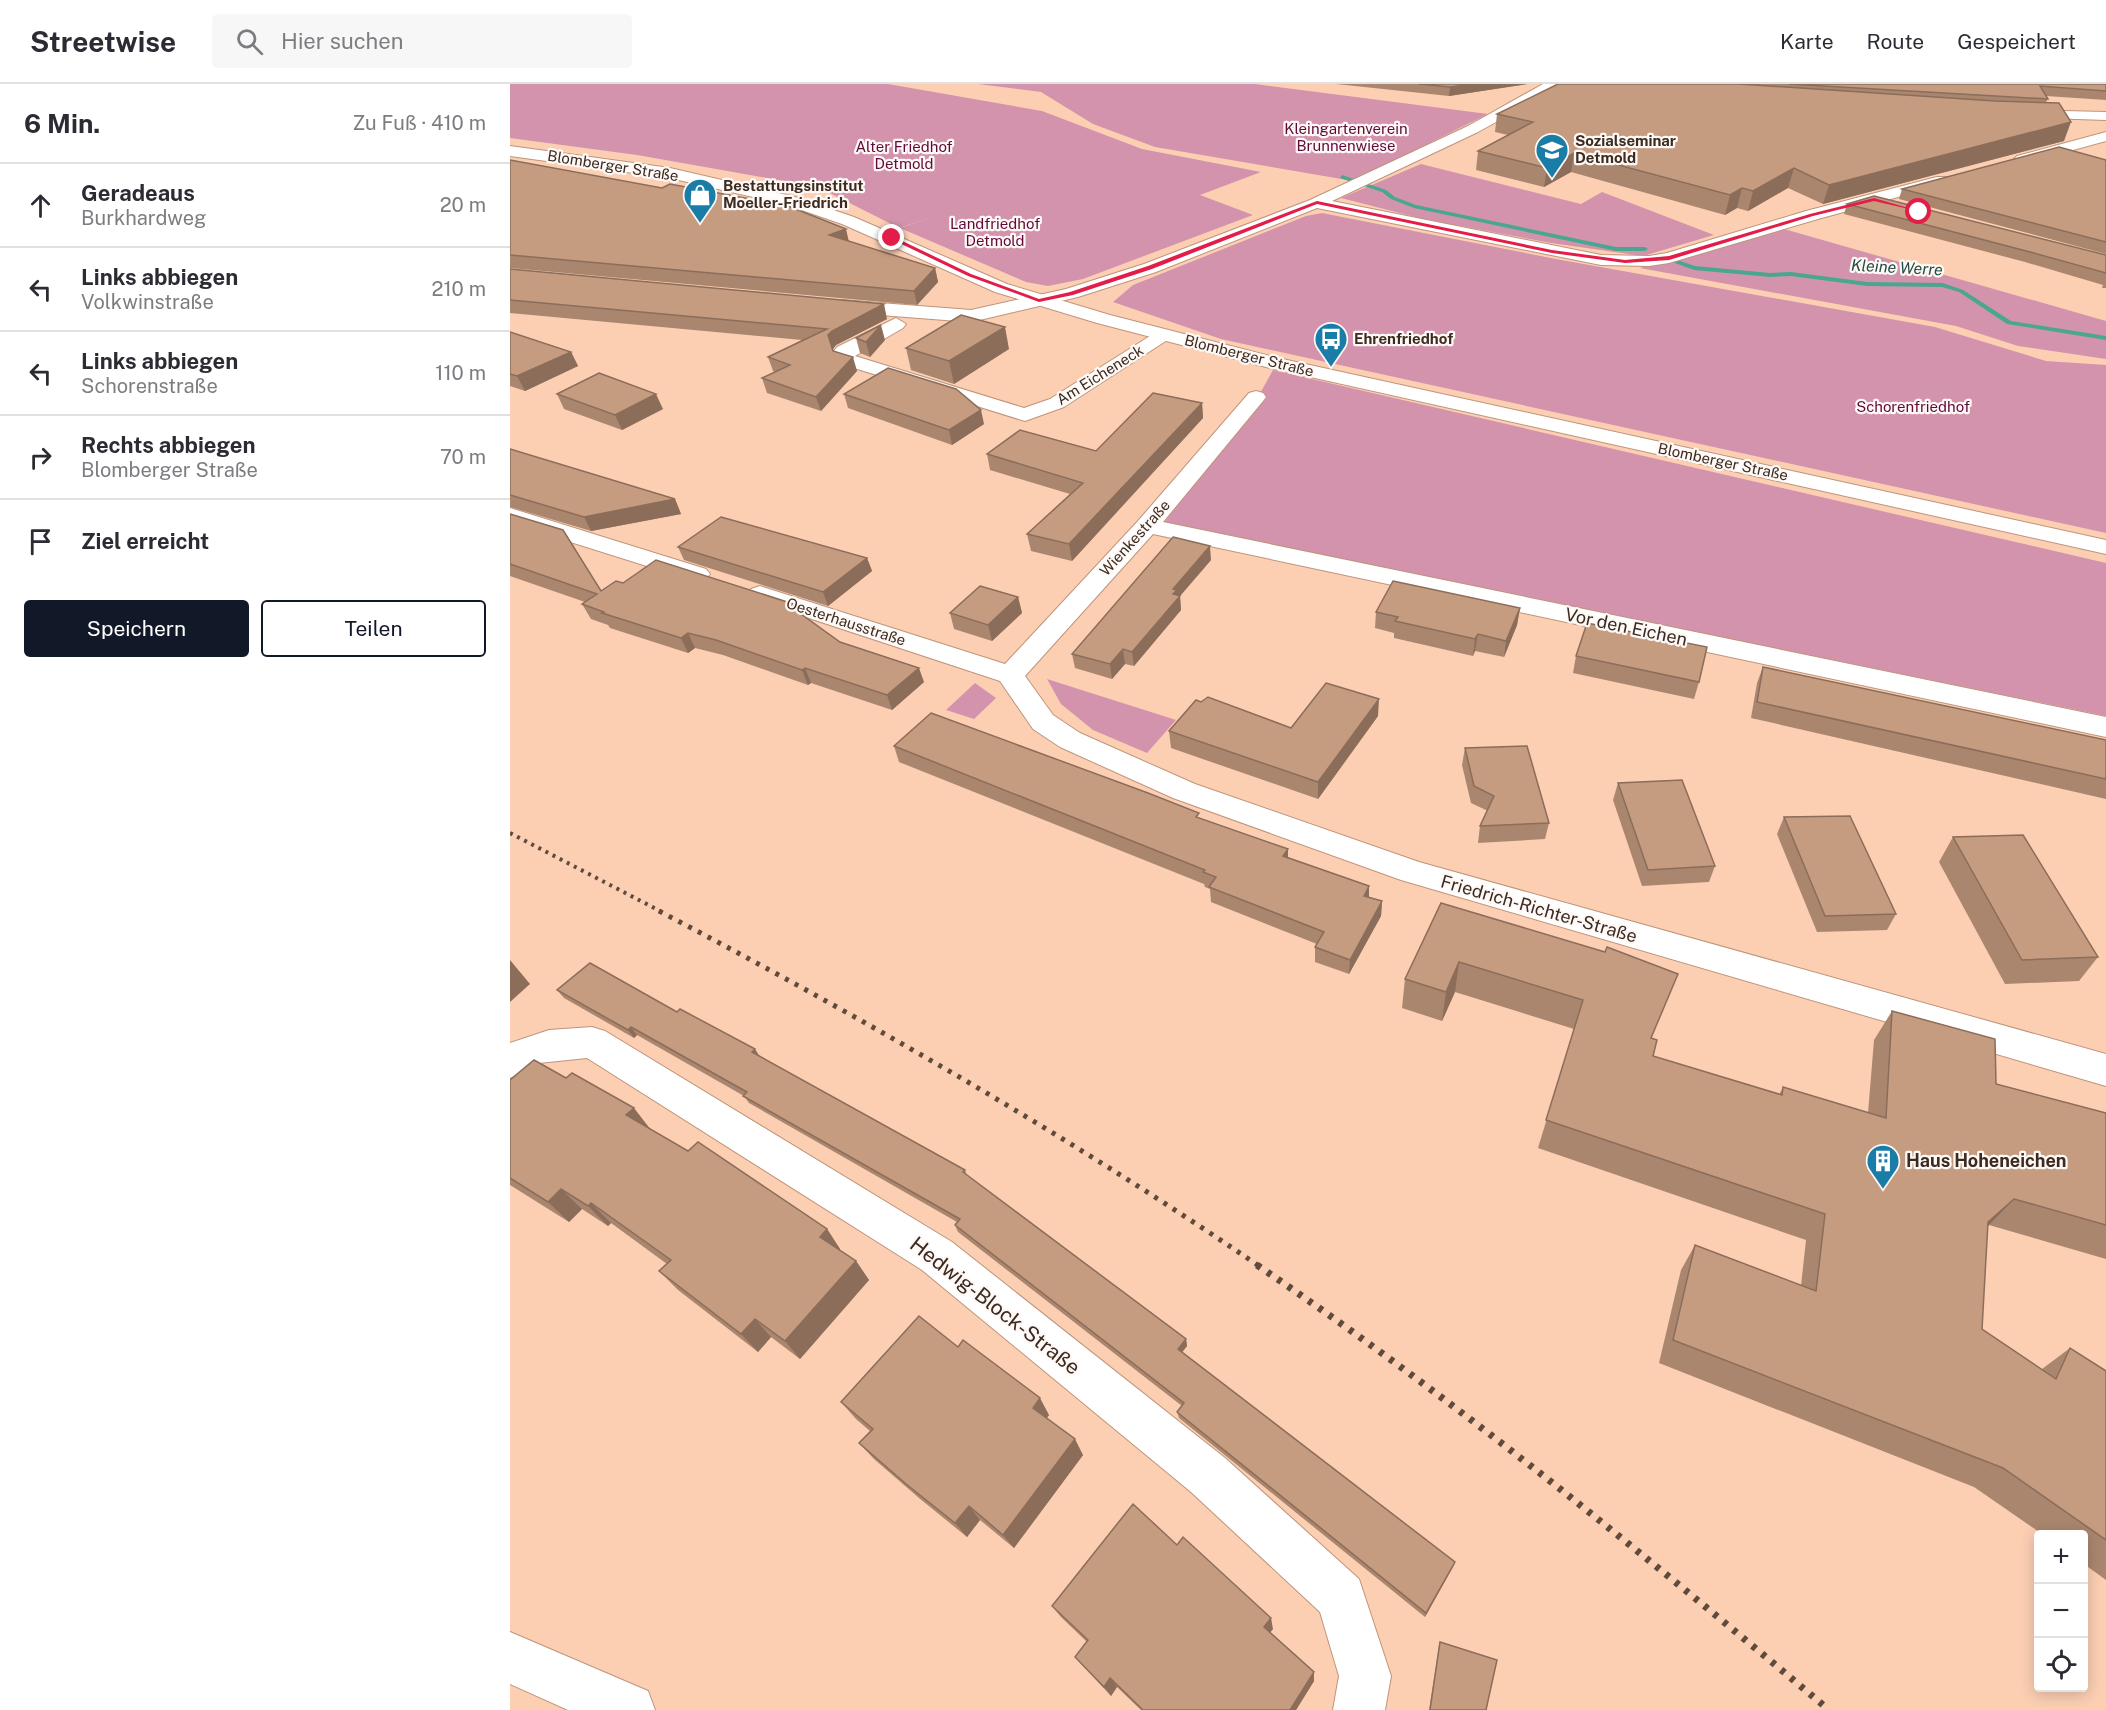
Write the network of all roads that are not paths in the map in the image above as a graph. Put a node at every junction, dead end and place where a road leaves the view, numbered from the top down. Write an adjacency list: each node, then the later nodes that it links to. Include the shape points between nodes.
1 (1550, 84): 11 (street, via 1473,129)
2 (2012, 113): 3 (street)
3 (2106, 116)
4 (2106, 136): 5 (street)
5 (2056, 150): 7 (street); 8 (street)
6 (510, 151): 13 (street, Blomberger Straße, via 686,178 824,211 999,288)
7 (2081, 157)
8 (2001, 165)
9 (1956, 177): 10 (street)
10 (1874, 200): 11 (street, via 1669,258 1625,261 1552,251); 12 (street)
11 (1317, 203): 13 (street, via 1150,268)
12 (1908, 209)
13 (1039, 300): 15 (street, via 971,316); 16 (street, Blomberger Straße)
14 (824, 304): 15 (street)
15 (917, 313): 16 (street, Am Eicheneck, via 844,351 845,359 1025,415 1057,403)
16 (1165, 335): 20 (street, Blomberger Straße, via 1288,366)
17 (1257, 397): 19 (street, Wienkestraße)
18 (510, 515): 21 (street, Oesterhausstraße)
19 (1147, 526): 21 (street, Wienkestraße); 22 (street, Vor den Eichen)
20 (2106, 547)
21 (1010, 675): 24 (street, Friedrich-Richter-Straße, via 1043,722 1070,740 1184,791 1412,872)
22 (2106, 727)
23 (510, 1062): 27 (street, Hedwig-Block-Straße, via 551,1045 592,1042 937,1256 1208,1475 1341,1598 1365,1676)
24 (2106, 1070)
25 (510, 1658): 26 (street)
26 (629, 1710)
27 (1359, 1710)

